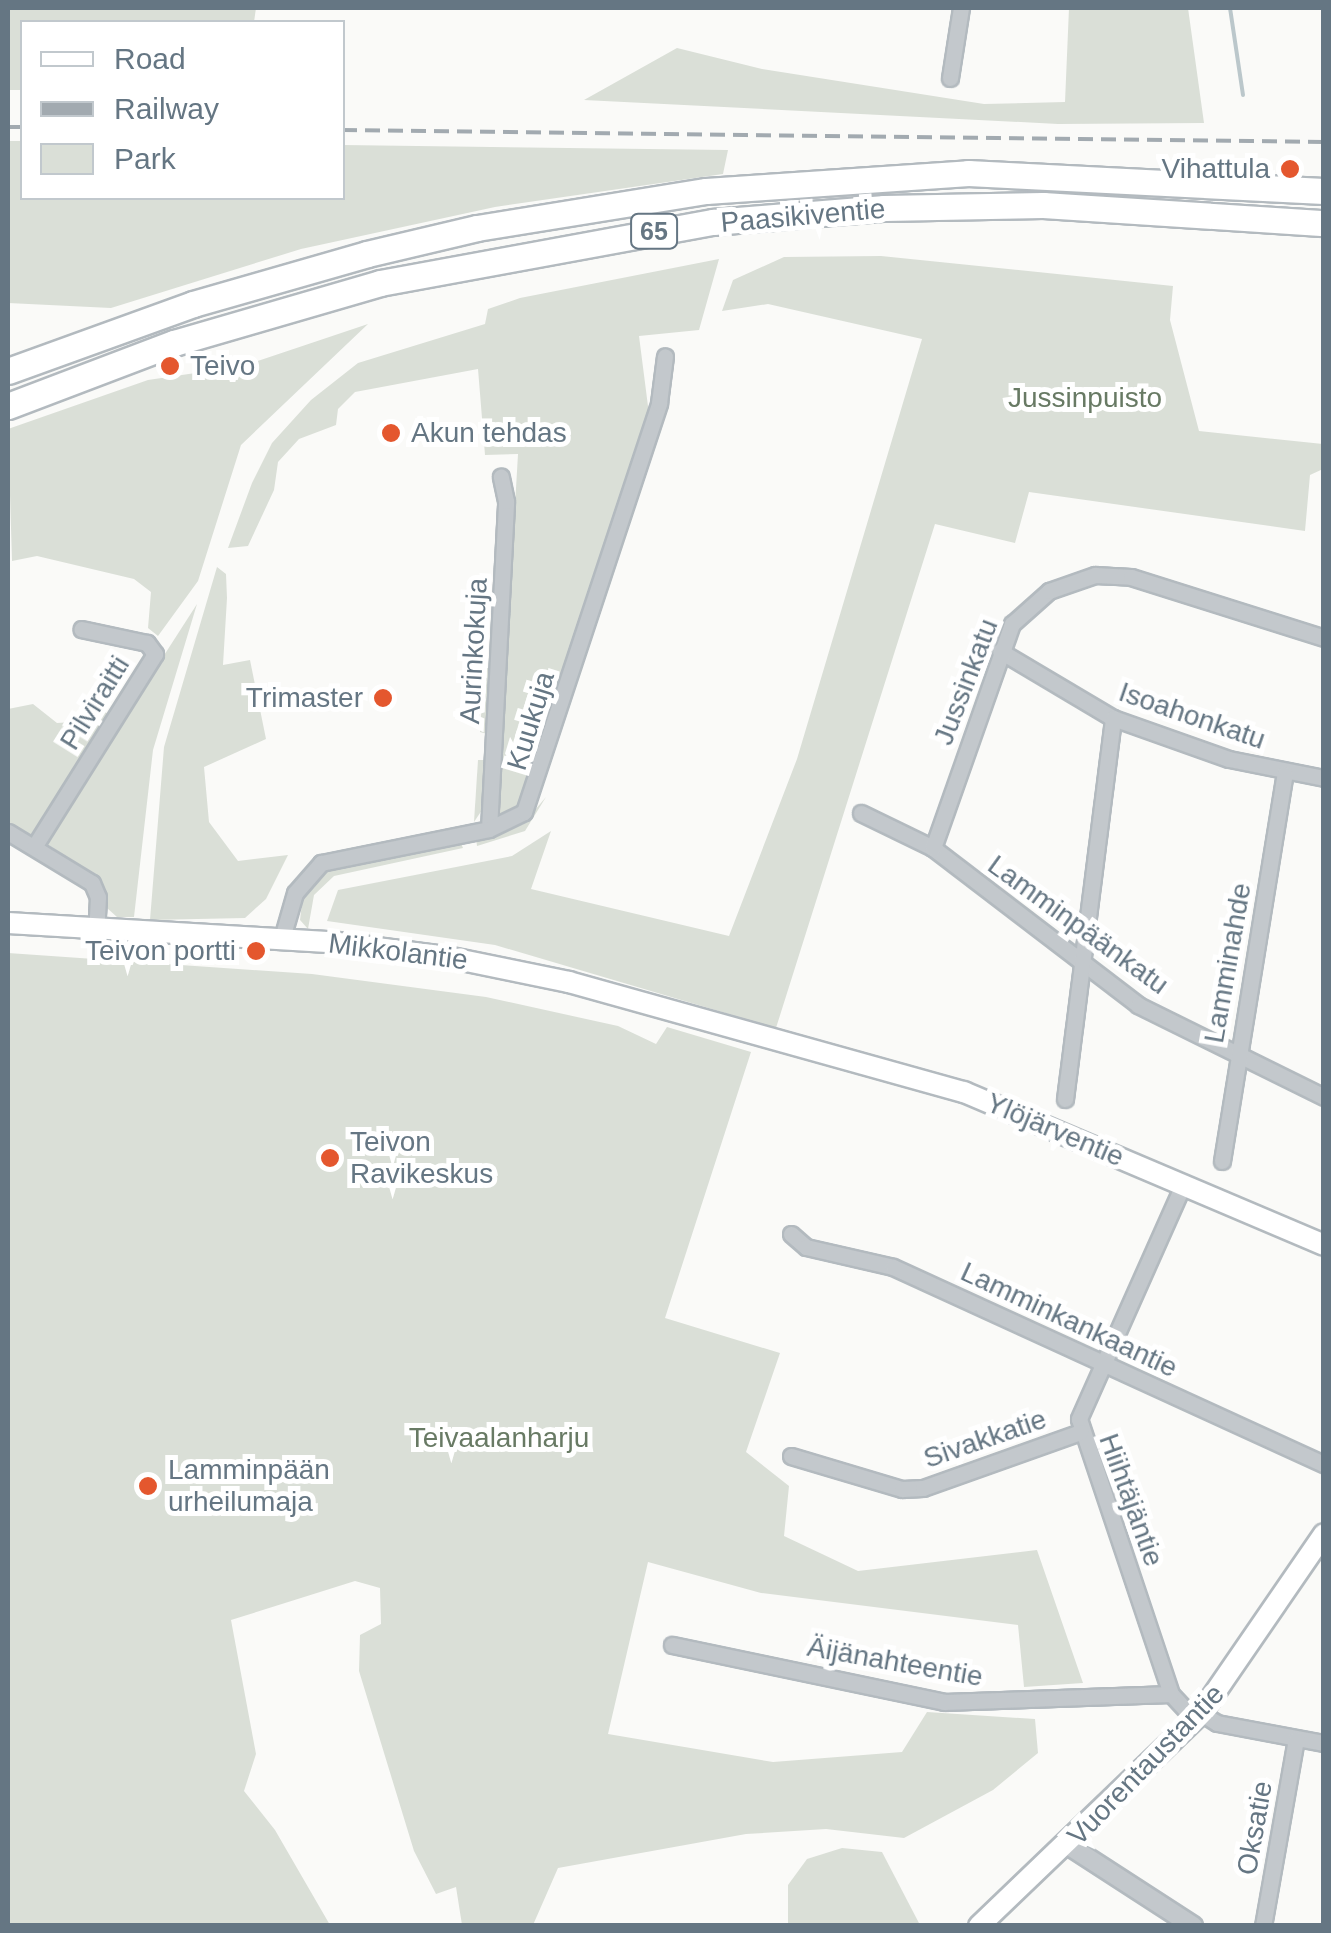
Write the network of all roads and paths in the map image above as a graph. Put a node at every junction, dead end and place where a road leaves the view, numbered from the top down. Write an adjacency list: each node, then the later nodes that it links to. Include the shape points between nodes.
1 (961, 8): 2 (street)
2 (950, 78)
3 (1324, 190): 6 (highway, Paasikiventie / 65, via 968,174 706,191 477,228 367,254 192,304)
4 (1324, 223): 7 (highway, Paasikiventie / 65, via 1043,205 884,208 713,222 360,288 174,343)
5 (664, 356): 16 (street, Kuukuja, via 659,403 538,783 520,816)
6 (8, 371)
7 (8, 406)
8 (501, 477): 16 (street, Aurinkokuja, via 504,532)
9 (82, 630): 18 (street, Pilviraitti, via 148,643 154,654)
10 (1324, 638): 11 (street, Jussinkatu, via 1172,586 1095,576 1032,601)
11 (1000, 651): 12 (street, Isoahonkatu); 19 (street, Jussinkatu)
12 (1114, 718): 13 (street, Isoahonkatu); 23 (street)
13 (1284, 774): 14 (street, Isoahonkatu); 25 (street, Lamminahde)
14 (1324, 778)
15 (860, 812): 19 (street, Lamminpäänkatu)
16 (488, 828): 22 (street, Kuukuja, via 321,862 294,893)
17 (8, 832): 18 (street)
18 (34, 848): 21 (street, via 94,887)
19 (933, 848): 23 (street, Lamminpäänkatu)
20 (8, 923): 21 (main road, Mikkolantie)
21 (96, 931): 22 (main road, Mikkolantie)
22 (282, 938): 24 (main road, Mikkolantie, via 492,965)
23 (1080, 965): 25 (street, Lamminpäänkatu, via 1138,1005); 27 (street)
24 (778, 1043): 29 (main road, Ylöjärventie, via 964,1092)
25 (1237, 1057): 26 (street, Lamminpäänkatu); 28 (street, Lamminahde)
26 (1324, 1097)
27 (1064, 1099)
28 (1222, 1161)
29 (1183, 1184): 31 (main road, Ylöjärventie); 32 (street, Hiihtäjäntie)
30 (790, 1234): 32 (street, Lamminkankaantie, via 806,1247 893,1267)
31 (1324, 1245)
32 (1103, 1364): 33 (street, Hiihtäjäntie, via 1079,1419); 35 (street, Lamminkankaantie)
33 (1080, 1432): 34 (street, Sivakkatie, via 902,1490); 38 (street, Hiihtäjäntie)
34 (791, 1456)
35 (1324, 1464)
36 (1324, 1534): 39 (main road, Vuorentaustantie)
37 (672, 1645): 38 (street, Äijänahteentie, via 944,1702)
38 (1170, 1694): 39 (street, Hiihtäjäntie)
39 (1198, 1716): 40 (street); 42 (main road, Vuorentaustantie)
40 (1296, 1739): 41 (street); 45 (street, Oksatie)
41 (1324, 1744)
42 (1068, 1846): 43 (main road, Vuorentaustantie); 44 (street)
43 (979, 1926)
44 (1193, 1926)
45 (1263, 1926)

